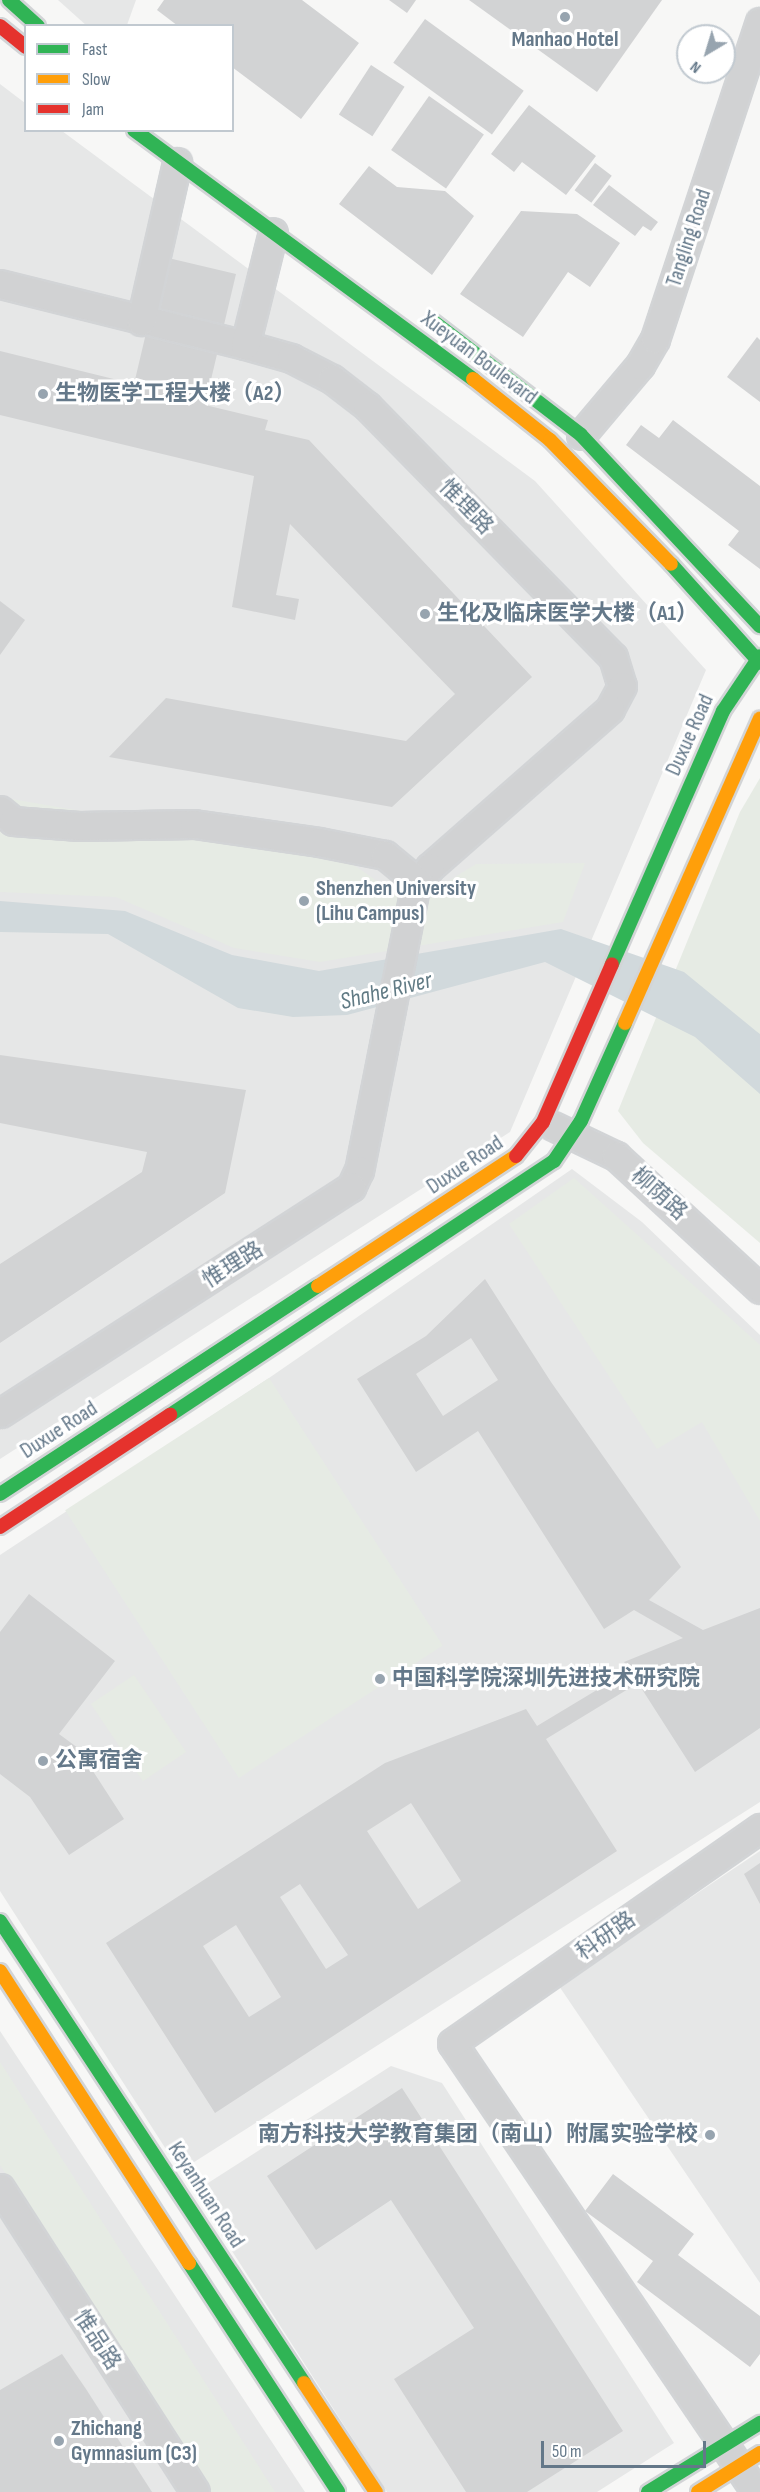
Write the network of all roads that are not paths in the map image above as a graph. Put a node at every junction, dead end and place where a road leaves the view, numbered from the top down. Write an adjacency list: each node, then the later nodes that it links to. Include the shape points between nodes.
1 (9, 0): 3 (street)
2 (760, 22): 14 (street, Tangling Road, via 655,339 634,372)
3 (36, 24)
4 (0, 26): 5 (street)
5 (6, 33): 6 (street)
6 (24, 46)
7 (137, 132): 8 (street, Xueyuan Boulevard)
8 (177, 162): 9 (street, Xueyuan Boulevard); 12 (street)
9 (273, 232): 13 (street); 16 (street, Xueyuan Boulevard, via 494,394 558,447 626,514)
10 (0, 284): 12 (street, 惟理路)
11 (425, 316): 14 (street, Xueyuan Boulevard)
12 (141, 321): 13 (street, 惟理路)
13 (245, 345): 19 (street, 惟理路, via 291,358 332,379 367,406 613,657 622,686 610,709 430,867)
14 (581, 435): 15 (street, Xueyuan Boulevard)
15 (760, 626)
16 (759, 660): 20 (street, Duxue Road, via 723,711)
17 (760, 719): 21 (street, Duxue Road)
18 (0, 810): 19 (street, via 13,821 78,826 194,824 319,842 386,855)
19 (417, 886): 23 (street, 惟理路, via 358,1170 351,1187)
20 (543, 1122): 21 (street, 柳荫路); 24 (street, Duxue Road, via 515,1158)
21 (573, 1136): 22 (street, 柳荫路, via 615,1156); 25 (street, Duxue Road, via 554,1161 537,1174)
22 (760, 1289)
23 (0, 1413)
24 (0, 1494)
25 (0, 1527)
26 (760, 1828): 31 (street, 科研路, via 452,2043)
27 (0, 1921): 34 (street, Keyanhuan Road)
28 (0, 1971): 33 (street)
29 (0, 2188): 32 (street, 惟品路)
30 (760, 2423): 31 (street)
31 (741, 2455): 35 (street); 36 (street); 37 (street)
32 (195, 2492)
33 (338, 2492)
34 (376, 2492)
35 (648, 2492)
36 (698, 2492)
37 (756, 2492)

